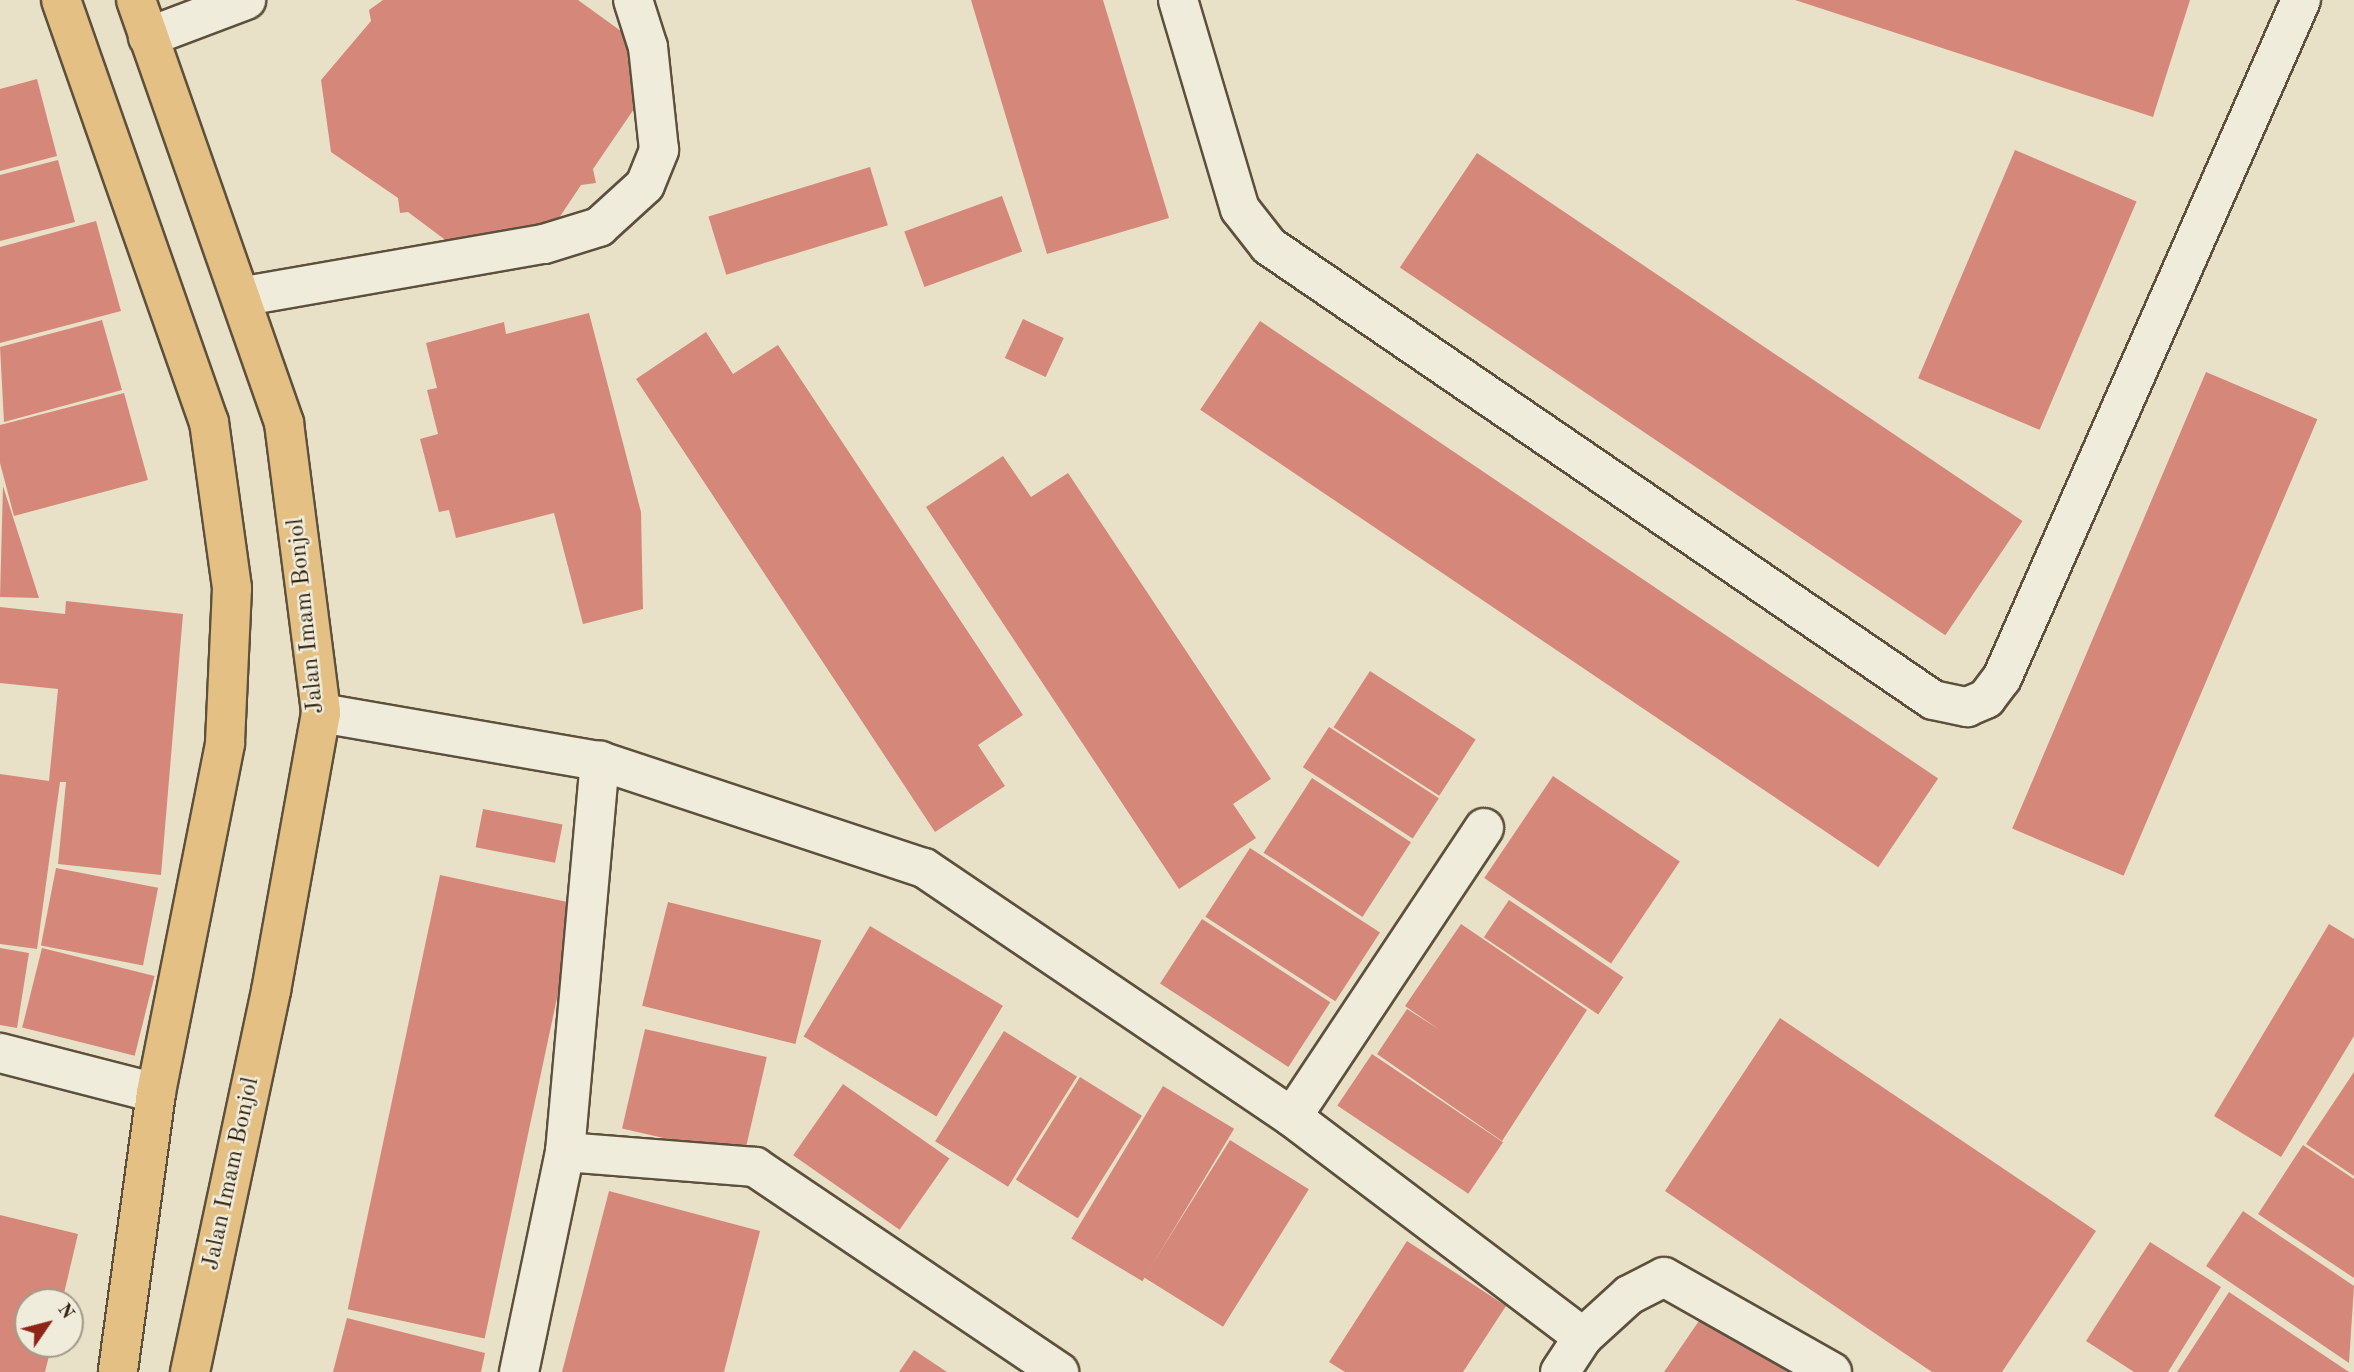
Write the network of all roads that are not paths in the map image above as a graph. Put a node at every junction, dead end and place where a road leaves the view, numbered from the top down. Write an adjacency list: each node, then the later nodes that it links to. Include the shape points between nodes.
1 (61, 0): 13 (main road, via 209,422 232,587 225,744)
2 (136, 0): 7 (main road, Jalan Imam Bonjol)
3 (246, 0): 7 (street)
4 (633, 0): 8 (street, via 648,47 659,150 645,186 599,227 544,244)
5 (1178, 0): 6 (street, via 1240,209 1269,246 1933,700 1966,707 1986,699 2002,678)
6 (2301, 0)
7 (148, 37): 8 (main road, Jalan Imam Bonjol)
8 (245, 296): 9 (main road, Jalan Imam Bonjol, via 284,424)
9 (321, 713): 10 (street); 18 (main road, Jalan Imam Bonjol, via 271,991)
10 (600, 761): 14 (street, via 924,868); 15 (street)
11 (1484, 828): 14 (street)
12 (0, 1053): 13 (street)
13 (156, 1093): 17 (main road)
14 (1292, 1117): 16 (street)
15 (565, 1153): 19 (street); 20 (street, via 755,1167)
16 (1583, 1337): 21 (street); 22 (street, via 1648,1280 1664,1277)
17 (118, 1372)
18 (190, 1372)
19 (519, 1372)
20 (1059, 1372)
21 (1560, 1372)
22 (1832, 1372)

